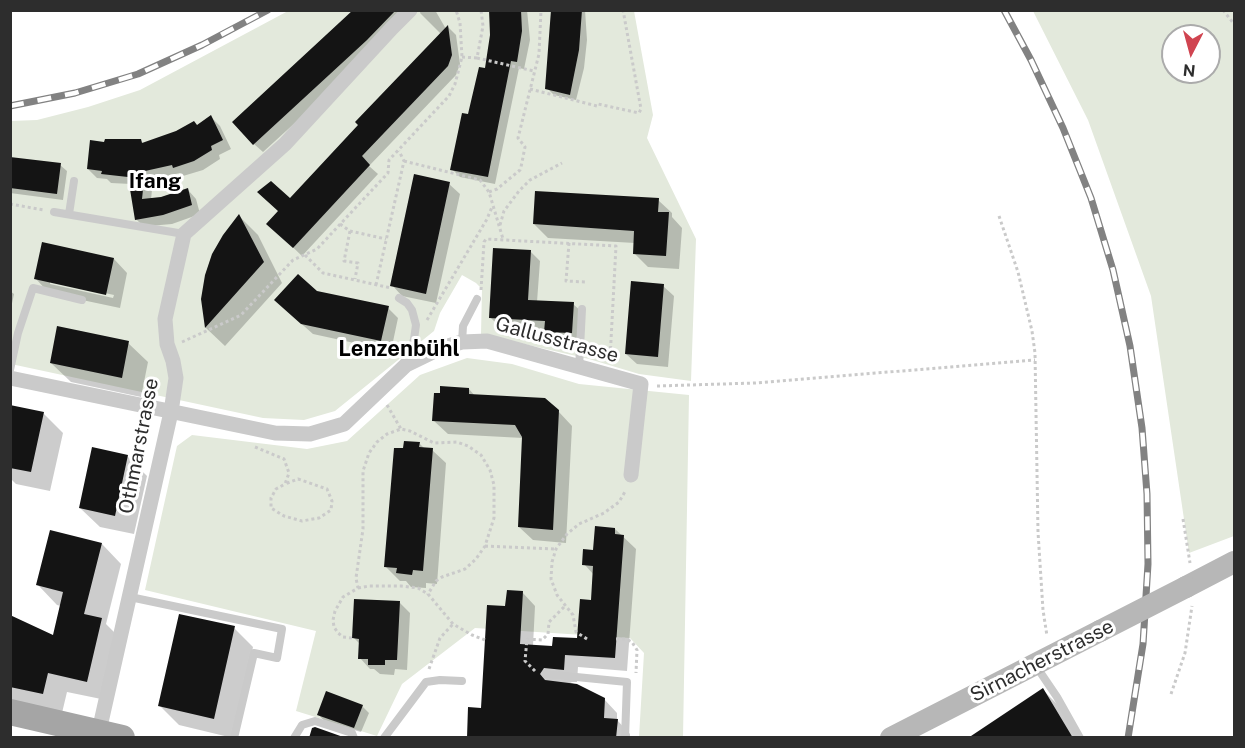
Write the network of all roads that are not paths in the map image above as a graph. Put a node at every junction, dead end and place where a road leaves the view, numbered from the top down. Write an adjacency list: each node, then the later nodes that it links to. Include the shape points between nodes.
1 (410, 10): 5 (street, via 285,144)
2 (74, 181): 4 (lane)
3 (54, 212): 4 (lane)
4 (69, 214): 5 (lane)
5 (184, 234): 15 (street, Othmarstrasse, via 165,319 166,344 176,378)
6 (399, 294): 11 (lane, via 412,310 416,325)
7 (477, 299): 10 (lane, via 464,326)
8 (82, 300): 13 (lane, via 33,288)
9 (582, 309): 12 (lane)
10 (462, 342): 11 (street, Gallusstrasse); 12 (street, Gallusstrasse, via 487,341)
11 (406, 365): 15 (street, Gallusstrasse, via 344,424 310,434 275,433)
12 (579, 368): 16 (street, Gallusstrasse, via 641,384)
13 (10, 370)
14 (10, 378): 15 (street, Gallusstrasse)
15 (171, 412): 18 (street, Othmarstrasse)
16 (631, 474)
17 (1234, 562): 19 (main road, Sirnacherstrasse, bridge)
18 (130, 597): 23 (street, Othmarstrasse); 24 (lane, via 282,629 277,658 254,654)
19 (1043, 660): 29 (main road, Sirnacherstrasse); 30 (lane, via 1057,697)
20 (546, 674): 28 (lane, via 627,682)
21 (462, 681): 27 (lane, via 426,682)
22 (10, 712): 23 (main road)
23 (111, 734)
24 (234, 738)
25 (294, 738): 26 (lane, via 302,725 315,721 352,733)
26 (354, 738)
27 (384, 738)
28 (625, 738)
29 (891, 738)
30 (1080, 738)

